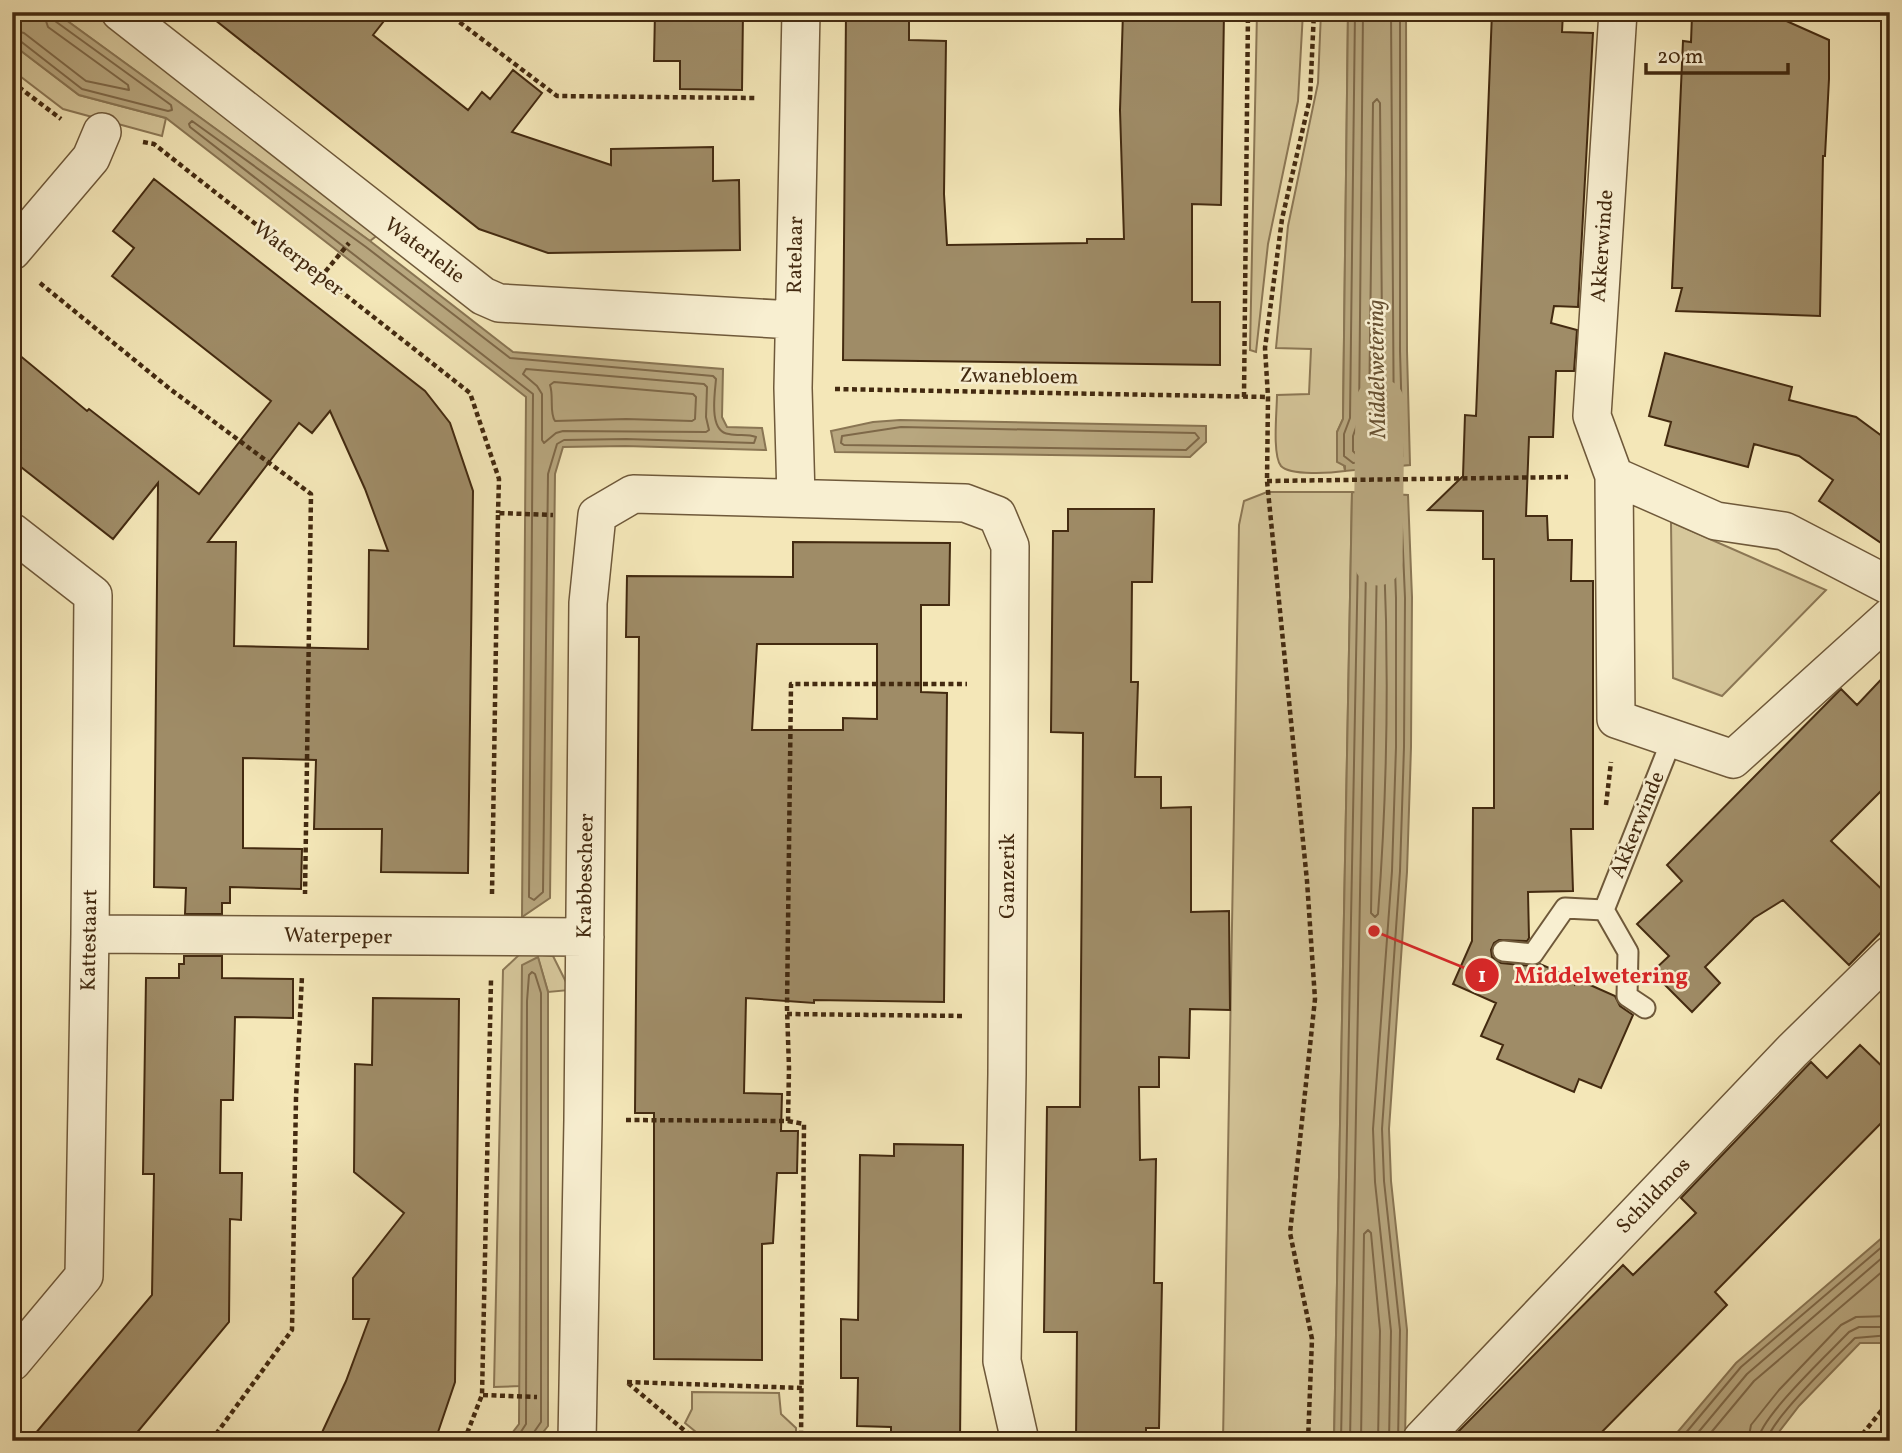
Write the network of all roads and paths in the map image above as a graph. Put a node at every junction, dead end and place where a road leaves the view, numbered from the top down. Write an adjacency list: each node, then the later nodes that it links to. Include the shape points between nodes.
1 (120, 12): 13 (street, Waterlelie, via 483,296 499,303)
2 (801, 12): 8 (street, Ratelaar)
3 (1248, 12): 15 (path)
4 (1314, 12): 16 (path, via 1310,98 1282,219 1265,348)
5 (1618, 12): 17 (street, Akkerwinde, via 1592,416)
6 (450, 14): 8 (path, via 557,96)
7 (12, 82): 9 (path, Waterpeper, via 62,121)
8 (799, 98): 13 (street, Ratelaar)
9 (102, 132): 10 (street, via 91,158); 12 (path, Waterpeper, via 154,144)
10 (23, 264): 30 (path, via 170,389 311,495)
11 (332, 264): 12 (path)
12 (320, 278): 20 (path, Waterpeper, via 470,393 499,479)
13 (794, 320): 14 (street, Ratelaar)
14 (793, 388): 15 (path, Zwanebloem); 19 (street, Ratelaar)
15 (1244, 397): 16 (path, Zwanebloem)
16 (1268, 397): 18 (path)
17 (1614, 476): 18 (path); 24 (street, via 1716,522 1784,531); 27 (street, Akkerwinde, via 1616,719)
18 (1267, 481): 52 (path, via 1315,999 1290,1233 1311,1339)
19 (796, 498): 26 (street, Ganzerik, via 965,503 997,515 1010,546); 31 (street, Krabbescheer, via 633,494 597,515 588,603)
20 (498, 513)
21 (512, 514): 22 (path)
22 (556, 514)
23 (12, 532): 29 (street, Kattestaart, via 93,595)
24 (1890, 586)
25 (1890, 617): 27 (street, Akkerwinde, via 1733,759)
26 (1009, 685): 35 (path, via 791,684); 36 (street, Ganzerik)
27 (1672, 739): 28 (lane, Akkerwinde)
28 (1604, 910): 32 (lane, via 1565,908 1533,954); 34 (lane, via 1628,953 1627,996)
29 (90, 934): 30 (street, Waterpeper); 39 (street, Kattestaart, via 84,1276)
30 (304, 936): 31 (street, Waterpeper); 47 (path, via 292,1330)
31 (585, 937): 37 (street, Krabbescheer)
32 (1503, 951)
33 (1890, 956): 46 (street, Schildmos, via 1792,1051)
34 (1645, 1007)
35 (788, 1014): 36 (path); 38 (path)
36 (1007, 1016): 51 (street, Ganzerik, via 1002,1362)
37 (583, 1120): 38 (path); 40 (street, Krabbescheer)
38 (788, 1121): 42 (path, via 804,1124)
39 (12, 1362)
40 (580, 1377): 41 (path); 48 (street, Krabbescheer)
41 (627, 1382): 42 (path); 49 (path)
42 (802, 1388): 50 (path)
43 (482, 1395): 44 (path)
44 (543, 1397)
45 (1890, 1400): 53 (path)
46 (1422, 1439)
47 (211, 1441)
48 (577, 1441)
49 (697, 1441)
50 (801, 1441)
51 (1020, 1441)
52 (1308, 1441)
53 (1857, 1441)

